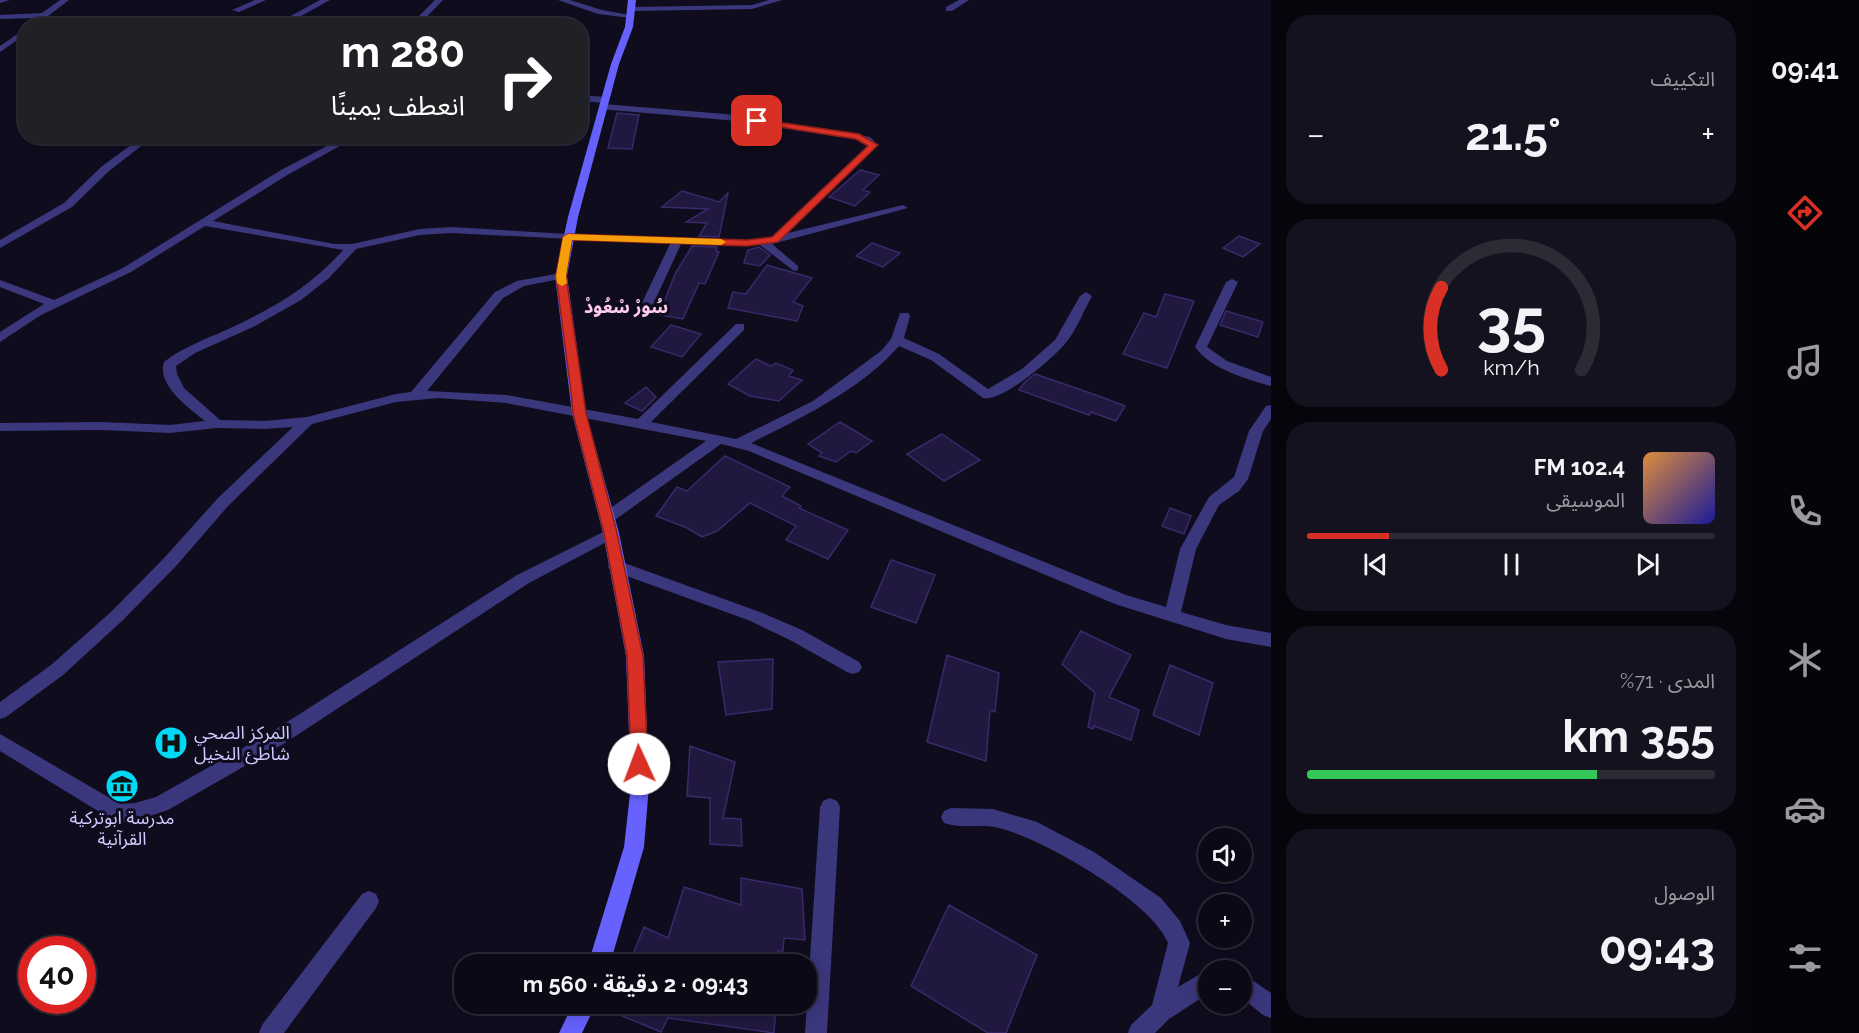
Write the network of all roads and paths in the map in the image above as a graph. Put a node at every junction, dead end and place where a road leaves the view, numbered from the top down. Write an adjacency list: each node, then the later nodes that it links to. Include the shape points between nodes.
1 (6, 0): 9 (street)
2 (65, 0): 13 (street)
3 (262, 0): 12 (street)
4 (326, 0): 16 (street)
5 (439, 0): 17 (street)
6 (562, 0): 10 (street, via 601,12)
7 (778, 0): 10 (street, via 752,7)
8 (965, 0): 11 (street)
9 (0, 1)
10 (632, 9): 21 (street)
11 (949, 9)
12 (236, 10)
13 (44, 15): 14 (street); 15 (street)
14 (0, 17)
15 (40, 18)
16 (291, 18)
17 (421, 18)
18 (18, 36): 19 (street)
19 (0, 50)
20 (588, 100): 21 (street)
21 (604, 103): 26 (street); 27 (street, via 737,118 871,142 873,145)
22 (139, 144): 29 (street, via 105,169 68,205)
23 (339, 144): 25 (street, via 285,172)
24 (903, 208): 27 (street)
25 (206, 223): 30 (street); 36 (street, via 127,270)
26 (568, 237): 28 (street); 30 (street, via 434,230); 32 (street)
27 (769, 241): 28 (street); 31 (street)
28 (676, 242): 37 (street)
29 (0, 245)
30 (352, 247): 47 (street, via 319,283 286,306 191,350 169,365 177,387)
31 (794, 268)
32 (561, 276): 43 (street, via 521,283 499,295); 45 (street)
33 (1232, 282): 42 (street, via 1201,347 1214,358)
34 (0, 283): 36 (street)
35 (1086, 296): 41 (street, via 1060,342 1027,372 988,395 935,357)
36 (54, 304): 40 (street)
37 (645, 309)
38 (904, 316): 41 (street)
39 (740, 327): 48 (street)
40 (0, 338)
41 (897, 340): 51 (street, via 885,354 818,404)
42 (1271, 382)
43 (417, 394): 45 (street, via 506,399); 46 (street)
44 (1271, 409): 54 (street, via 1256,432 1241,479 1214,501 1194,538)
45 (579, 413): 48 (street); 52 (street)
46 (307, 421): 47 (street); 57 (street, via 223,502 117,616 57,670)
47 (218, 424): 49 (street, via 170,429)
48 (640, 424): 50 (street)
49 (0, 427)
50 (719, 439): 51 (street); 52 (street)
51 (737, 444): 54 (street, via 838,482 1084,586)
52 (609, 526): 53 (street); 58 (street, via 279,737 161,804 118,813)
53 (616, 566): 56 (street, via 754,616); 62 (street, via 635,656 640,785 634,847)
54 (1172, 617): 55 (street)
55 (1271, 640)
56 (853, 667)
57 (0, 712)
58 (0, 742)
59 (830, 807): 70 (street)
60 (951, 817): 66 (street, via 993,818 1030,828 1087,859 1154,904 1173,928 1179,943)
61 (369, 900): 68 (street)
62 (602, 954)
63 (1198, 987): 66 (street)
64 (1252, 992): 65 (street)
65 (1271, 1006)
66 (1161, 1011): 71 (street)
67 (580, 1014): 69 (street)
68 (270, 1033)
69 (570, 1033)
70 (816, 1033)
71 (1139, 1033)

